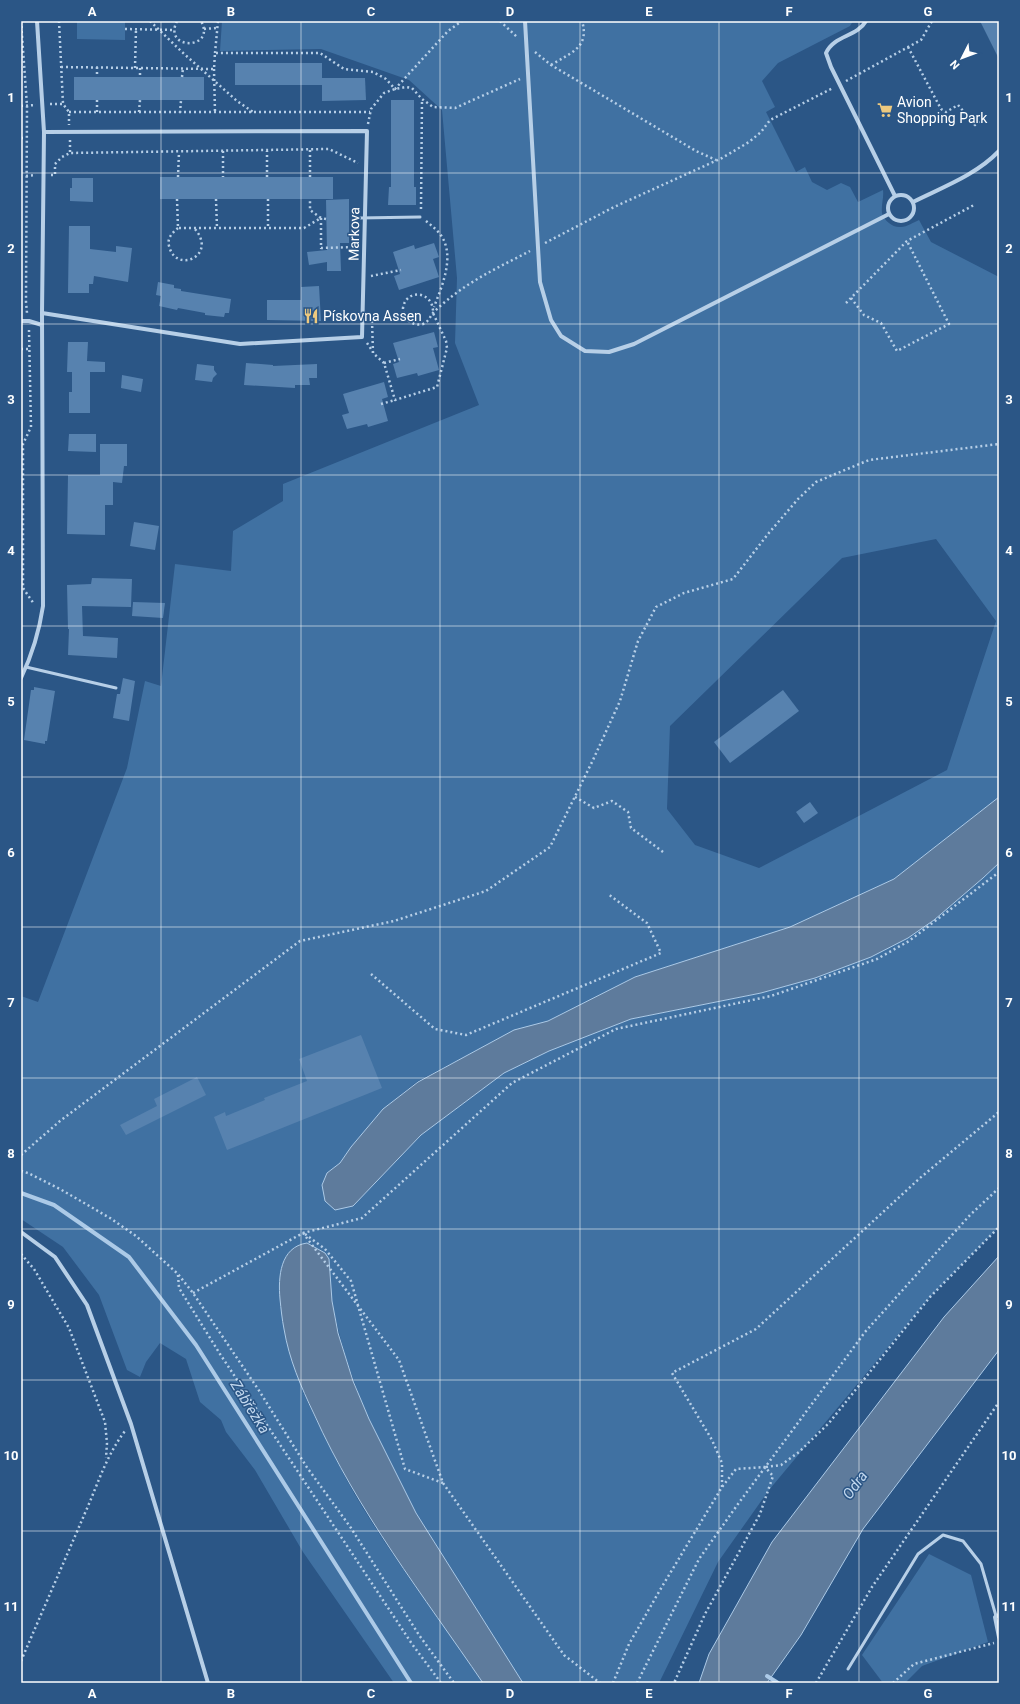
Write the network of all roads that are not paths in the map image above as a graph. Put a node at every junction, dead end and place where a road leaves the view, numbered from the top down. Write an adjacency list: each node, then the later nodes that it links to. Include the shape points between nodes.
1 (37, 21): 4 (street)
2 (525, 21): 8 (street, via 540,282 551,320 561,336 585,351 609,352 634,344)
3 (866, 21): 6 (street, via 857,30 835,41 826,52 839,84)
4 (44, 132): 11 (street, Markova, via 367,131); 12 (street)
5 (999, 151): 7 (street, via 975,171)
6 (895, 196): 7 (street, via 905,196); 8 (street, via 888,204)
7 (913, 202): 8 (street, via 914,212 907,220 897,221)
8 (889, 214)
9 (420, 217): 11 (lane)
10 (359, 218): 11 (lane)
11 (365, 218): 12 (street, Markova, via 362,337 240,344)
12 (42, 313): 14 (street)
13 (21, 321): 14 (street)
14 (42, 325): 15 (street, via 43,606 40,631)
15 (26, 667): 16 (street); 17 (lane)
16 (21, 678)
17 (116, 688)
18 (21, 1232): 22 (street, via 55,1257 87,1305 131,1424)
19 (997, 1615): 20 (street); 21 (lane, via 981,1564 963,1541 943,1535 918,1554)
20 (999, 1637)
21 (848, 1669)
22 (208, 1683)

